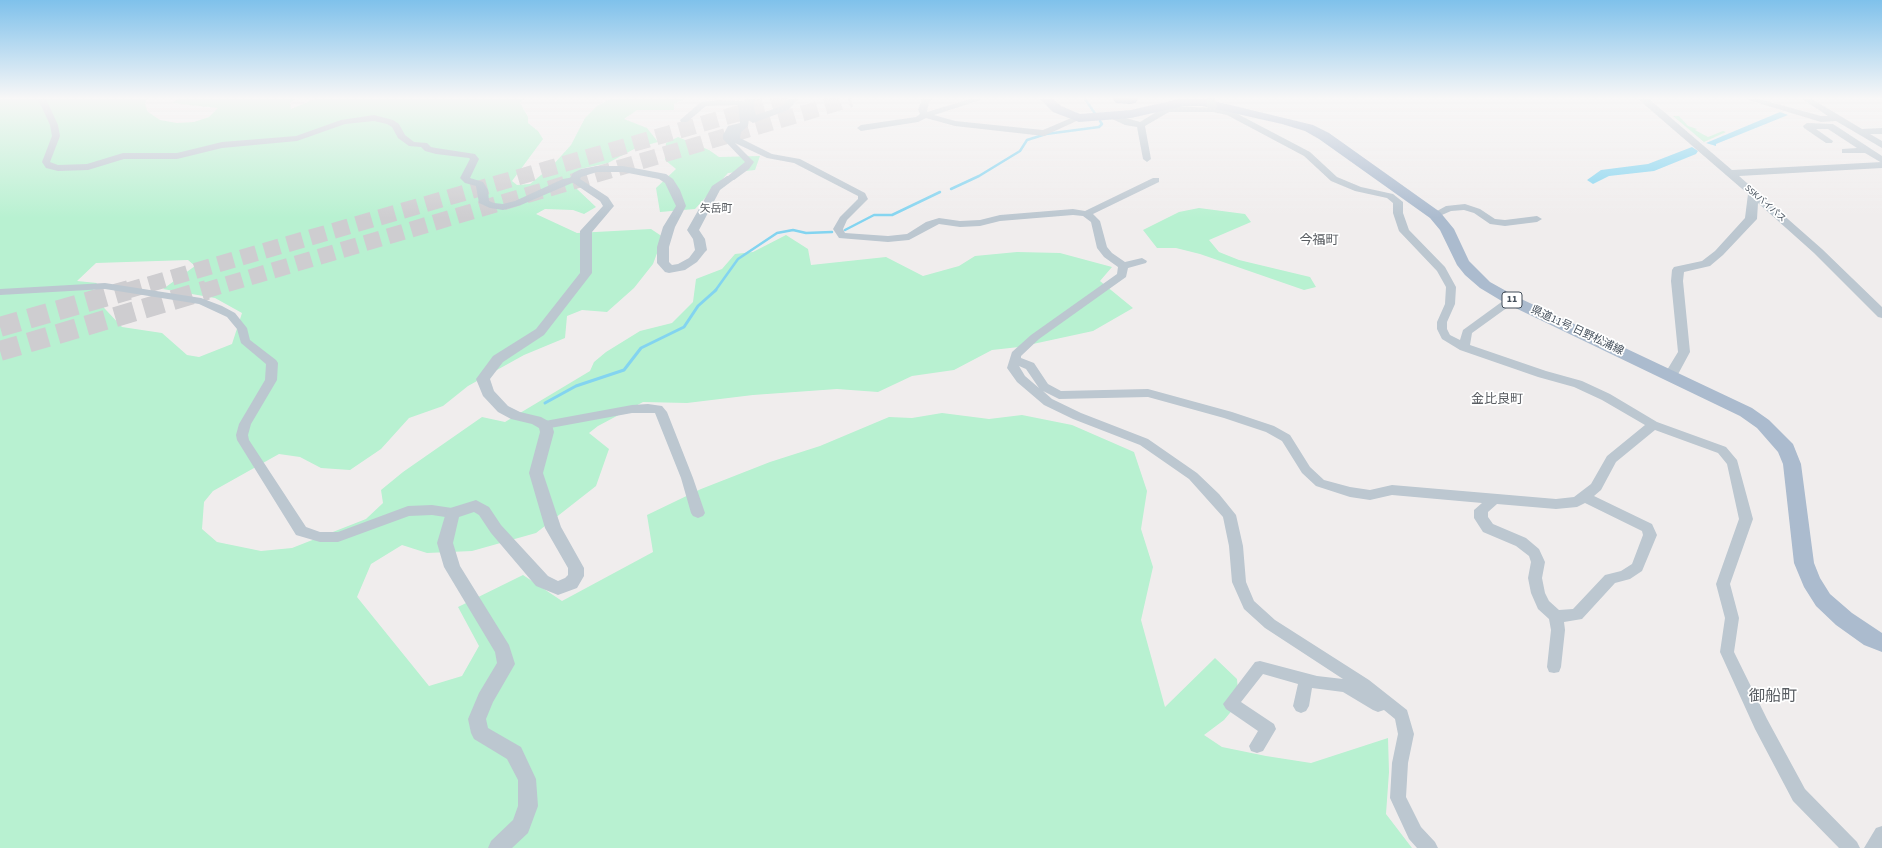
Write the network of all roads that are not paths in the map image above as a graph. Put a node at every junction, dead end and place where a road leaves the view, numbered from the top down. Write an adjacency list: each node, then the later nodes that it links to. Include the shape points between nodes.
1 (55, 139): 2 (street, via 46,162 49,166 58,168 88,167 123,156 177,156 222,145)
2 (293, 139)
3 (405, 139): 24 (street, via 412,144 424,145 428,149 472,156 475,159 465,178 480,184 484,202 493,206 504,207 518,203 560,183)
4 (728, 139): 23 (street, via 750,162)
5 (737, 139): 27 (street, via 770,156 797,161 862,195 863,199 844,219 838,230 842,236 888,239 909,237 929,224 939,222 980,223 1000,218 1061,212)
6 (1143, 139): 19 (street)
7 (1278, 139): 35 (street, via 1307,154 1334,179 1390,196 1398,202 1397,210 1404,231 1447,278 1451,287 1450,304 1442,322 1442,329 1446,337)
8 (1328, 139): 28 (main road, 県道11号 日野松浦線 / 11)
9 (1689, 139): 22 (street, SSKバイパス)
10 (1825, 139): 14 (street)
11 (1849, 139): 16 (street)
12 (1867, 139): 18 (street)
13 (1871, 139): 15 (street)
14 (1829, 141)
15 (1882, 145)
16 (1867, 150): 17 (street); 20 (street)
17 (1845, 151)
18 (1882, 151)
19 (1146, 159)
20 (1882, 160)
21 (1882, 165): 22 (street)
22 (1729, 173): 26 (street, SSKバイパス)
23 (731, 178): 24 (street, via 716,188 693,230 702,250 693,260 681,267 669,269 663,263 663,247 669,227 681,206 669,181 662,176 609,169 585,171 576,175)
24 (574, 180): 38 (street, via 604,199 609,206 586,231 586,273 540,332 498,359 483,379 488,393 503,409)
25 (1156, 180): 27 (street)
26 (1753, 193): 34 (street, SSKバイパス, via 1818,251); 37 (street, via 1751,219 1720,253 1706,264 1678,270 1684,352)
27 (1086, 214): 31 (street, via 1095,221 1102,248)
28 (1435, 215): 29 (street, via 1449,208 1465,207 1477,211 1493,222); 33 (main road, 県道11号 日野松浦線 / 11, via 1447,230 1462,262 1470,272 1485,285)
29 (1537, 219)
30 (1142, 261): 31 (street)
31 (1123, 266): 36 (street, via 1122,276 1035,337)
32 (0, 292): 42 (street, via 105,286 201,301 231,314 242,328 245,341 272,363 271,380 246,424 243,440 301,531 320,537 338,537 408,511 432,510)
33 (1512, 300): 35 (street, via 1467,332); 37 (main road, 県道11号 日野松浦線 / 11)
34 (1882, 314)
35 (1464, 347): 39 (street, via 1578,384 1606,397)
36 (1014, 360): 41 (street, via 1030,366 1044,387 1059,395 1148,393 1270,429 1286,438 1306,470 1320,483 1350,492 1370,495 1392,490); 48 (street, via 1013,368 1021,379 1048,402 1144,442 1193,476 1229,515 1236,546 1239,582 1249,605 1270,624)
37 (1671, 375): 45 (main road, 県道11号 日野松浦線 / 11, via 1746,412 1763,424 1786,449 1792,464 1804,563 1811,581 1823,600 1844,620)
38 (545, 425): 42 (street, via 547,432 536,473 553,528 576,568 576,576 571,583 558,588 542,580 496,529 484,511 476,506); 43 (street, via 632,409 658,409 687,478)
39 (1653, 425): 40 (street, via 1611,459 1596,487); 54 (street, via 1722,450 1733,463 1746,518 1723,584 1732,618 1727,652 1761,724 1799,795)
40 (1585, 497): 41 (street, via 1577,502 1556,504); 44 (street, via 1647,528 1650,535 1637,567 1625,575 1610,579 1577,615)
41 (1489, 498): 44 (street, via 1491,503 1481,510 1481,518 1488,528 1520,542 1534,552 1538,562 1535,578 1538,593 1543,605)
42 (452, 513): 52 (street, via 445,543 452,567 503,650 506,664 476,719 480,733 514,753 527,779 528,806 521,826)
43 (698, 513)
44 (1556, 616): 46 (street, via 1558,630)
45 (1882, 643)
46 (1554, 667)
47 (1306, 680): 48 (street, via 1345,686 1378,705); 49 (street); 50 (street, via 1260,667 1231,704 1268,729)
48 (1386, 702): 53 (street, via 1402,715 1406,734 1400,762 1398,798 1415,833)
49 (1301, 706)
50 (1257, 746)
51 (1882, 834): 55 (street)
52 (498, 848)
53 (1429, 848)
54 (1851, 848)
55 (1873, 848)

